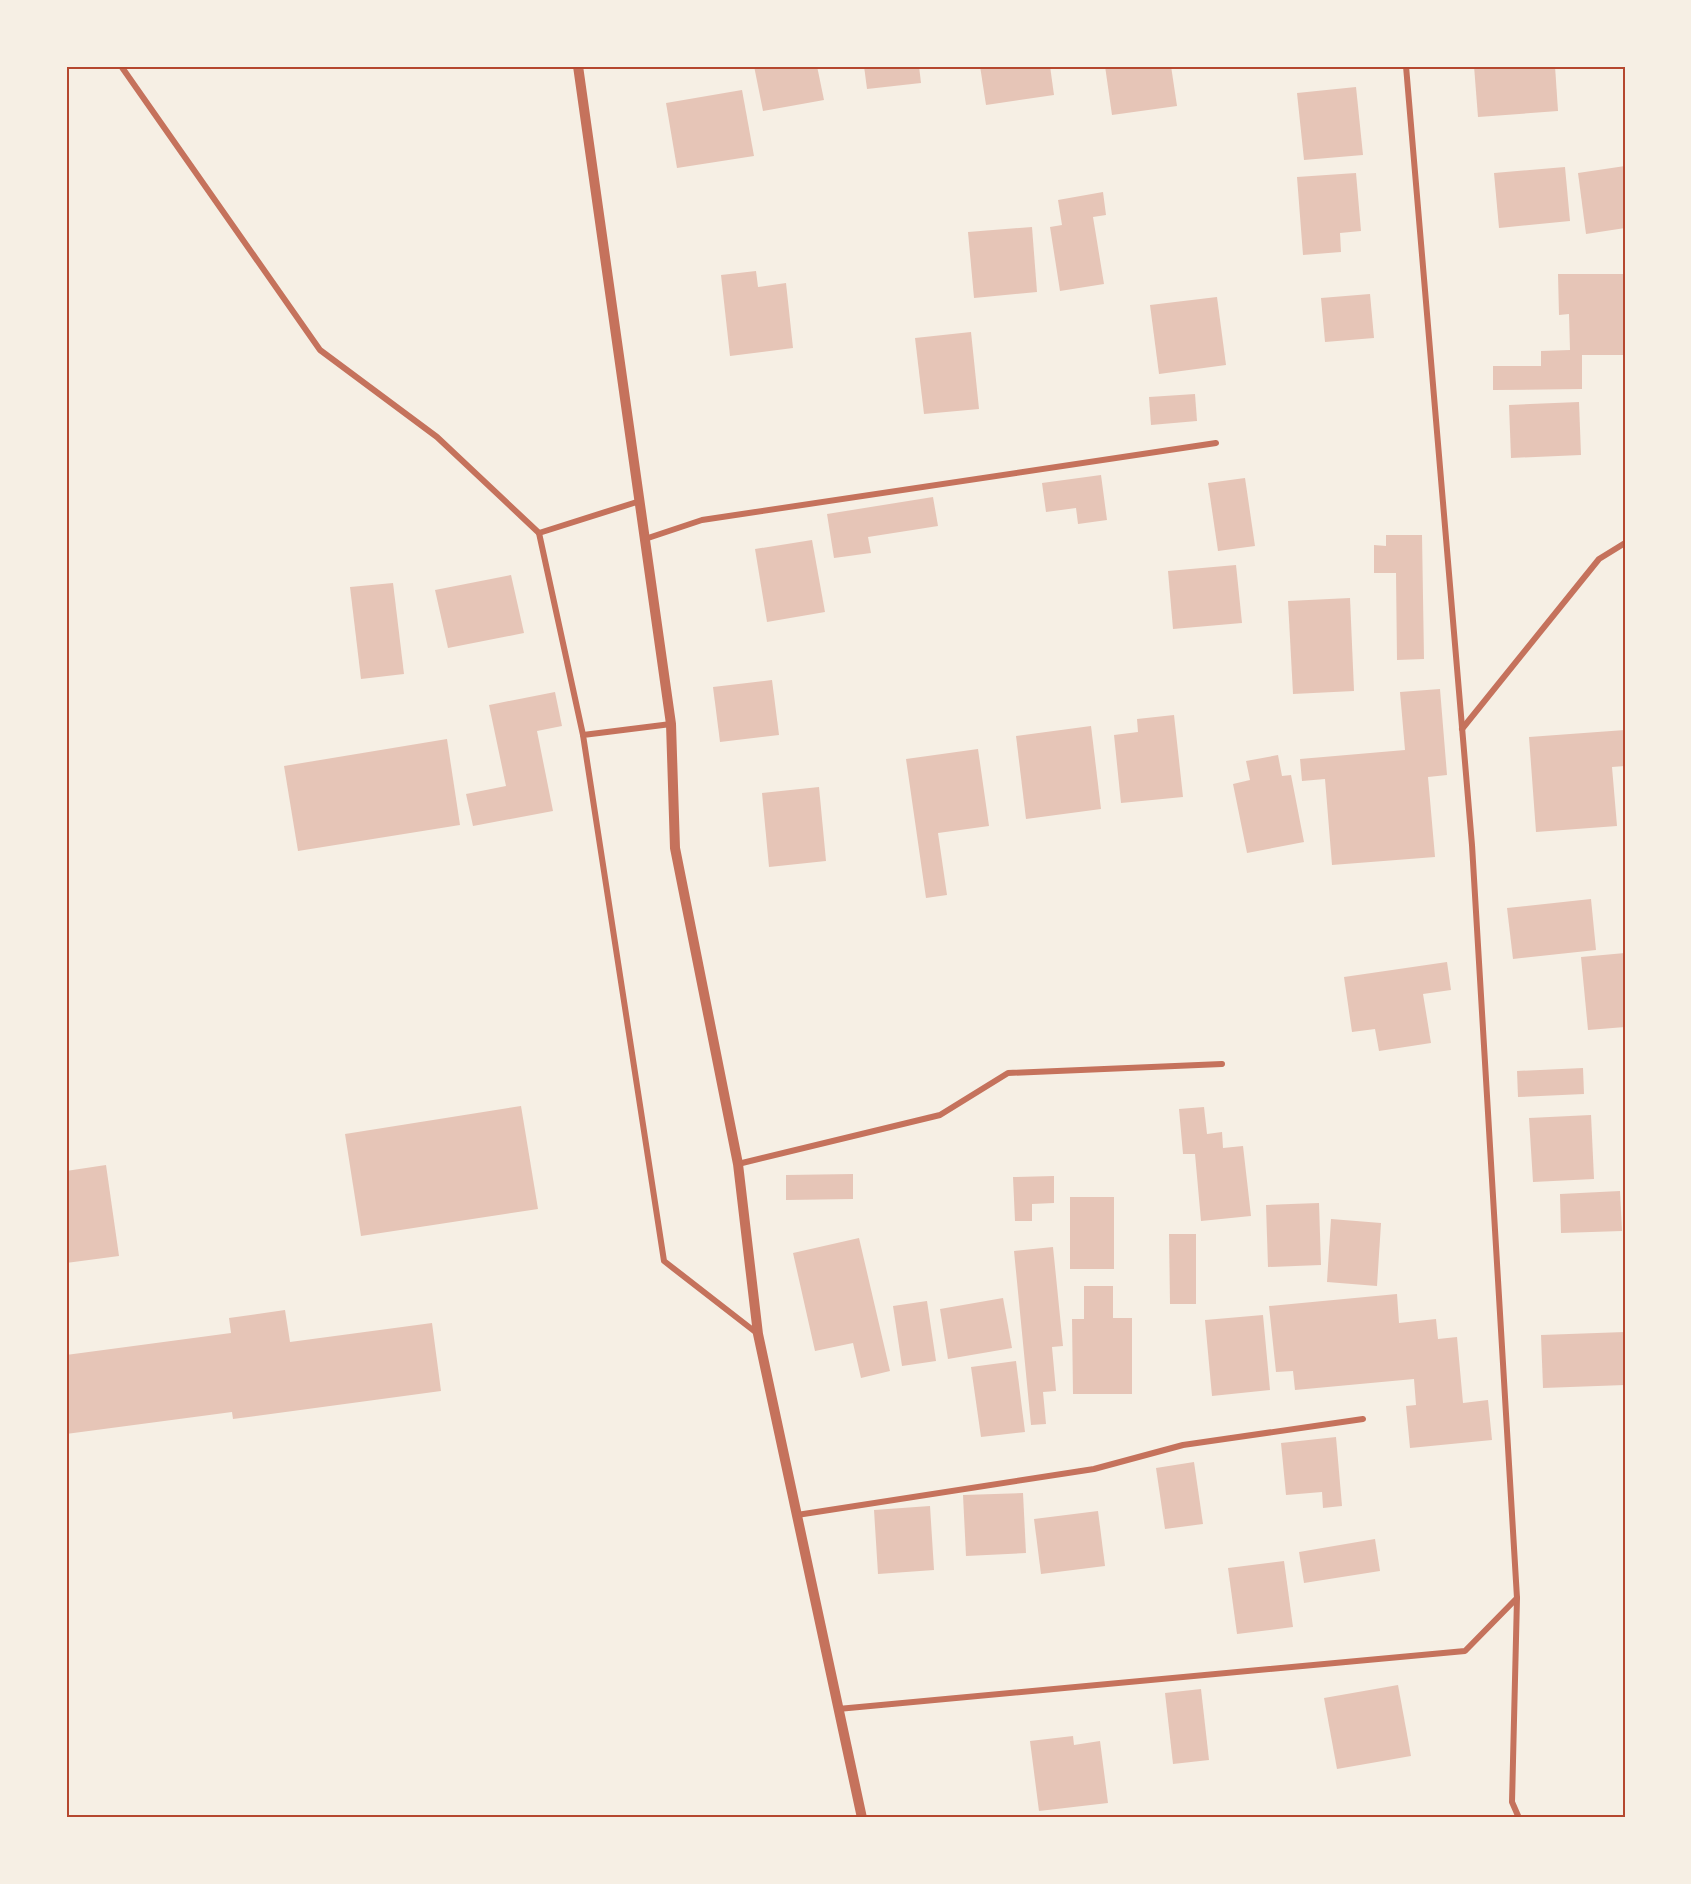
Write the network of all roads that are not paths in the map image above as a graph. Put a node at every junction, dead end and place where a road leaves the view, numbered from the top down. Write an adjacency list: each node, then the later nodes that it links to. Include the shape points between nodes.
1 (121, 66): 6 (street, via 320,350 437,437)
2 (578, 66): 5 (street)
3 (1406, 66): 10 (street)
4 (1216, 443): 7 (street, via 702,520)
5 (639, 501): 6 (street); 7 (street)
6 (539, 533): 11 (street)
7 (645, 539): 9 (street)
8 (1625, 543): 10 (street, via 1599,559)
9 (671, 724): 11 (street); 13 (street, via 675,848)
10 (1462, 729): 17 (street)
11 (583, 735): 14 (street, via 664,1261)
12 (1222, 1064): 13 (street, via 1008,1073 940,1115)
13 (738, 1164): 14 (street)
14 (758, 1334): 16 (street)
15 (1363, 1419): 16 (street, via 1183,1445 1094,1469)
16 (797, 1515): 18 (street)
17 (1517, 1598): 18 (street, via 1465,1651); 20 (street, via 1512,1802)
18 (838, 1709): 19 (street)
19 (862, 1818)
20 (1519, 1818)

